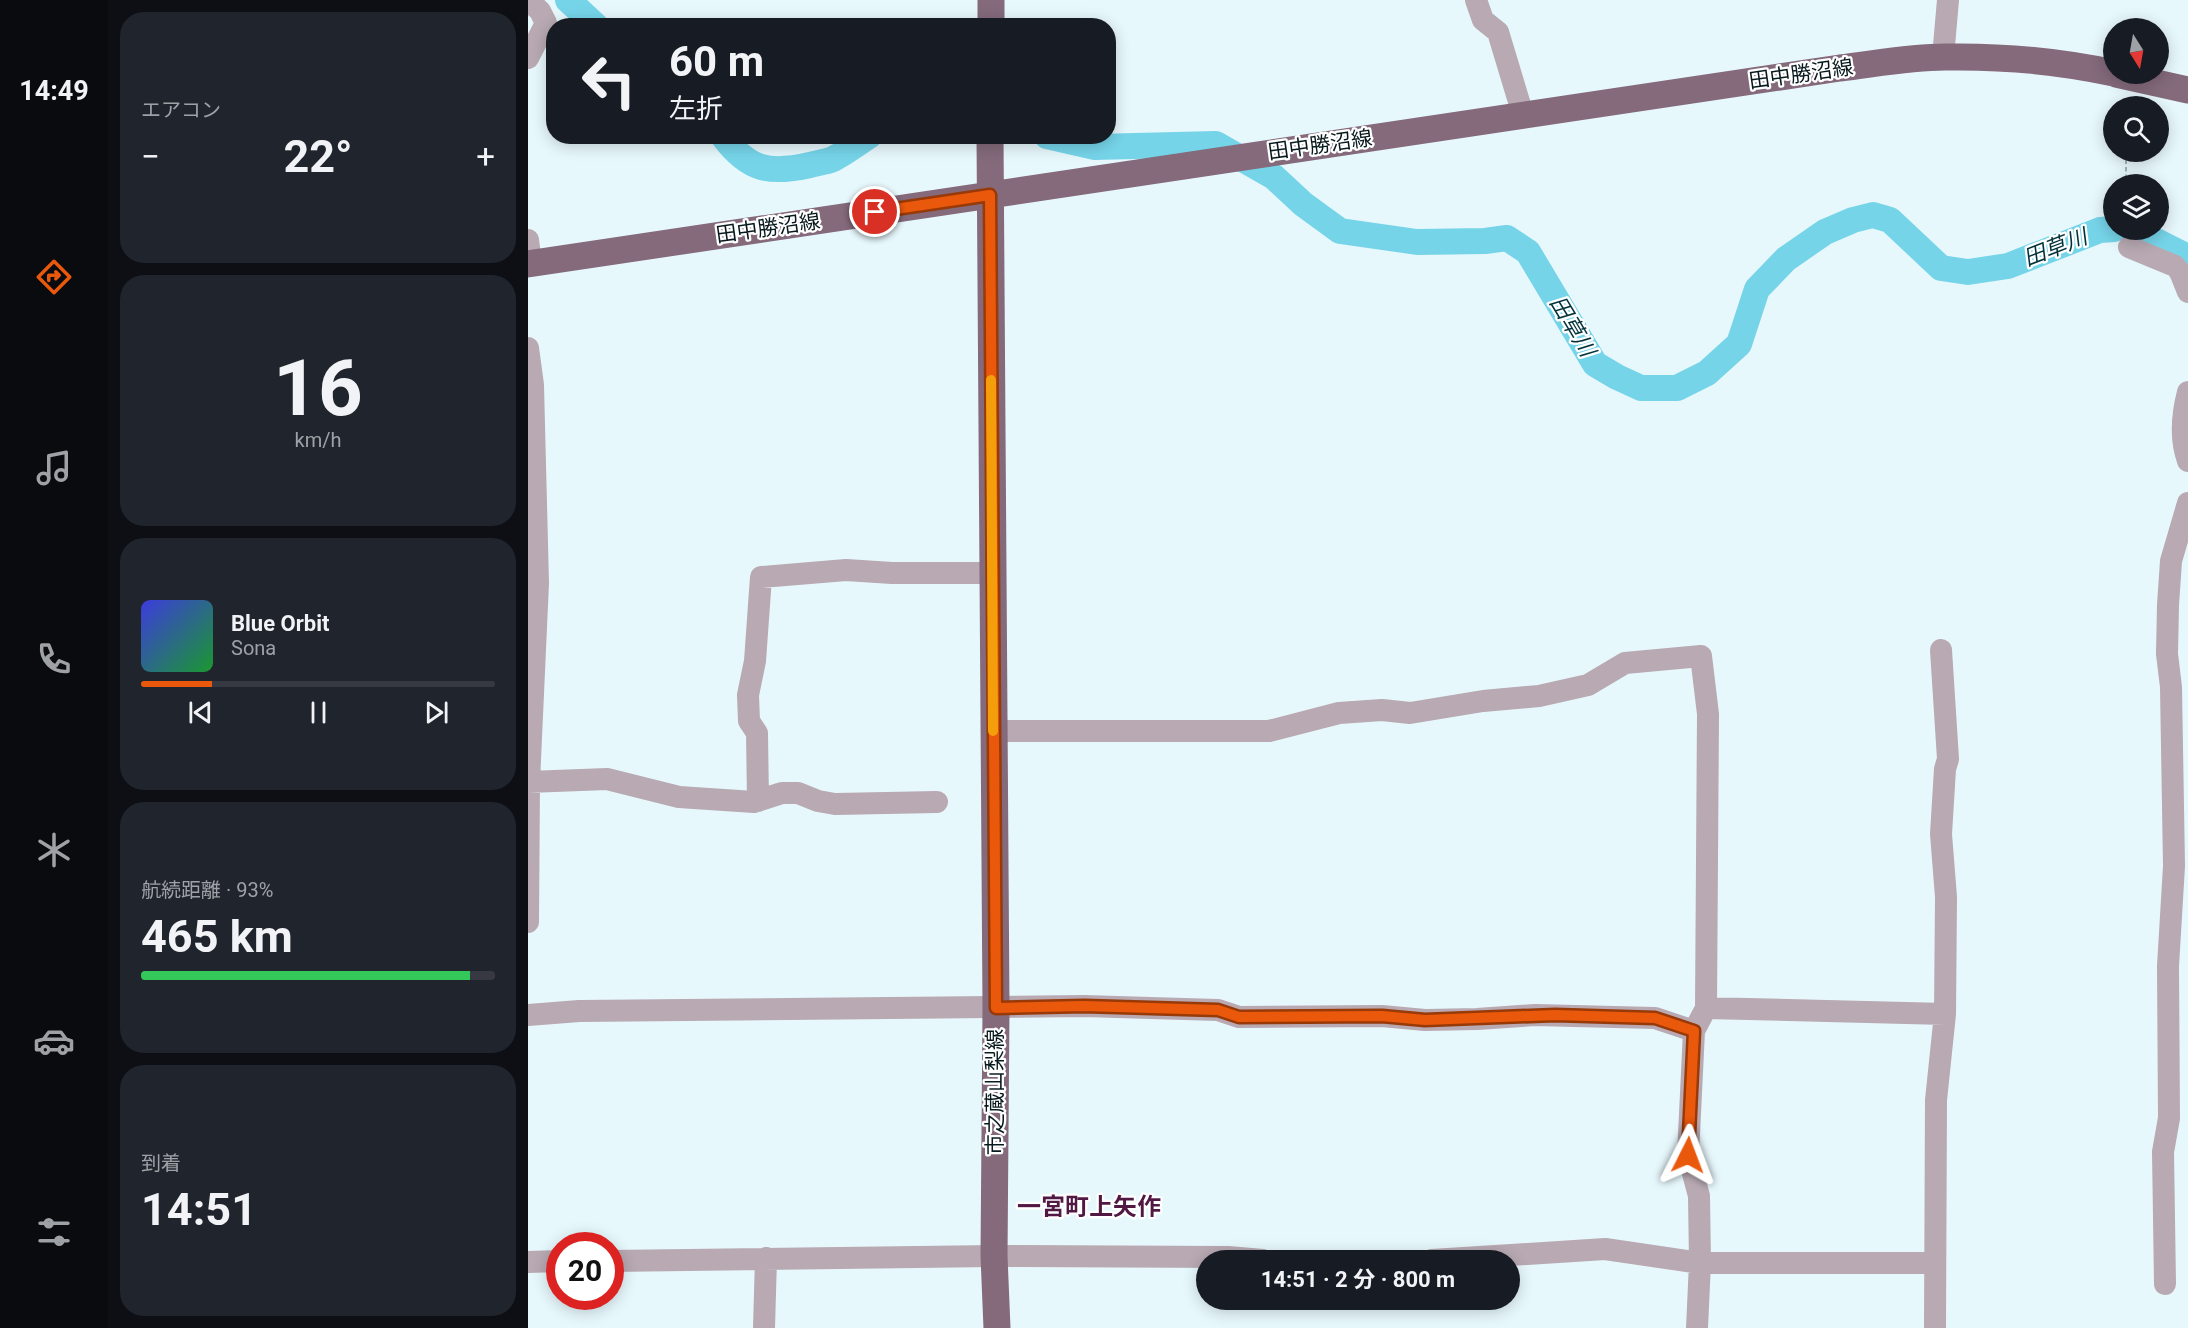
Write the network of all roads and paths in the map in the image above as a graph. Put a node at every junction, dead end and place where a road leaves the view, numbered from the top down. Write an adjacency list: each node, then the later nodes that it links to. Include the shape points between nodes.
1 (528, 0): 7 (street, via 546,23)
2 (992, 0): 5 (main road)
3 (1476, 0): 11 (street, via 1483,20 1498,32)
4 (1948, 0): 6 (street)
5 (991, 18)
6 (1943, 57): 8 (main road, 田中勝沼線, via 2037,60); 11 (main road, 田中勝沼線, via 1840,68)
7 (528, 58)
8 (2103, 71)
9 (2162, 84): 10 (main road, 田中勝沼線)
10 (2188, 90)
11 (1523, 115): 13 (main road, 田中勝沼線)
12 (990, 144): 13 (main road, 市之蔵山梨線)
13 (990, 195): 15 (main road, 田中勝沼線); 21 (main road, 市之蔵山梨線)
14 (2129, 247): 16 (street, via 2175,266)
15 (529, 256)
16 (2188, 292)
17 (528, 348): 25 (street, via 533,385 538,583)
18 (2188, 392): 19 (street, via 2183,447)
19 (2188, 461)
20 (2188, 502): 22 (street, via 2171,561)
21 (992, 573): 24 (main road, 市之蔵山梨線); 26 (street, via 846,570 760,577 755,661 748,696 749,721 757,733)
22 (2178, 620): 43 (street, via 2167,654 2174,866 2168,966 2169,1118 2163,1152)
23 (1941, 650): 31 (street, via 1948,759 1941,834 1946,897)
24 (993, 730): 29 (main road, 市之蔵山梨線); 30 (street, via 1269,731 1339,713 1410,713 1539,696 1588,685 1626,663 1701,656 1708,714)
25 (528, 782): 26 (street, via 607,779 679,797); 28 (street)
26 (758, 801): 27 (street, via 782,793 798,793 836,804)
27 (937, 802)
28 (528, 922)
29 (996, 1008): 32 (street, via 579,1011); 33 (street, via 1084,1006 1218,1010 1239,1017 1382,1016 1425,1020 1534,1015 1655,1018); 35 (main road, 市之蔵山梨線)
30 (1706, 1008): 31 (street); 33 (street)
31 (1945, 1014): 42 (street, via 1936,1100)
32 (528, 1015)
33 (1694, 1031): 41 (street, via 1688,1155 1699,1196)
34 (1520, 1254): 41 (street, via 1605,1249)
35 (994, 1256): 36 (street); 37 (street); 45 (main road, 市之蔵山梨線)
36 (1196, 1257)
37 (766, 1258): 38 (street); 44 (street)
38 (624, 1260)
39 (546, 1261): 40 (street)
40 (528, 1262)
41 (1700, 1263): 42 (street); 46 (street)
42 (1935, 1263): 47 (street)
43 (2165, 1284)
44 (764, 1328)
45 (997, 1328)
46 (1697, 1328)
47 (1935, 1328)

